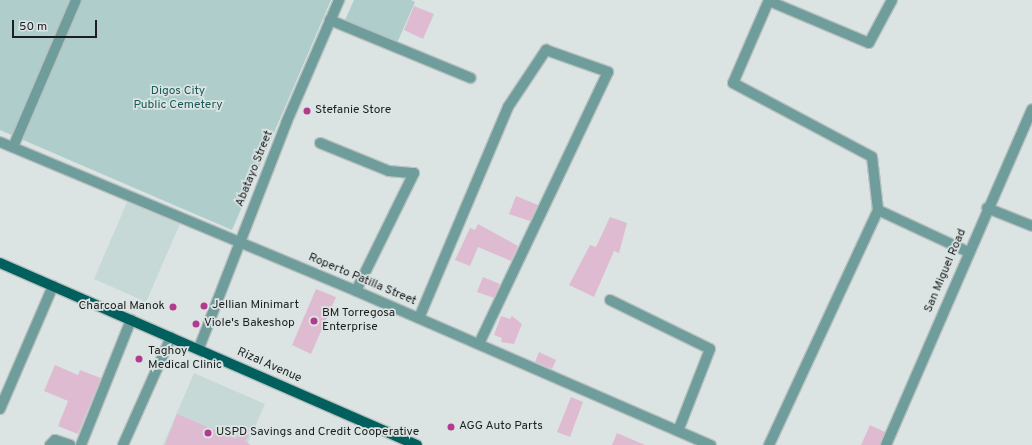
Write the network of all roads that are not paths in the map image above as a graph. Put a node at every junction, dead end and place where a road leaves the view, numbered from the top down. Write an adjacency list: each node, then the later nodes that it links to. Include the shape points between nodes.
1 (76, 0): 10 (street)
2 (339, 0): 5 (street, Abatayo Street)
3 (769, 0): 4 (street, via 869,43); 12 (street, via 733,83 872,157)
4 (892, 0)
5 (330, 20): 6 (street); 14 (street, Abatayo Street)
6 (472, 78)
7 (1032, 111): 11 (street, San Miguel Road)
8 (0, 142): 10 (street, Roperto Patilla Street)
9 (320, 144): 18 (street, via 389,171 414,173)
10 (13, 147): 14 (street, Roperto Patilla Street)
11 (987, 208): 13 (street); 15 (street, San Miguel Road)
12 (878, 210): 15 (street); 33 (street)
13 (1032, 226)
14 (240, 242): 18 (street, Roperto Patilla Street); 24 (street, Abatayo Street)
15 (968, 252): 34 (street, San Miguel Road)
16 (0, 263): 17 (main road, Rizal Avenue)
17 (53, 286): 21 (main road, Rizal Avenue); 25 (street)
18 (356, 291): 20 (street, Roperto Patilla Street)
19 (610, 300): 26 (street, via 710,349)
20 (419, 318): 23 (street, Roperto Patilla Street); 23 (street, via 508,107 546,50 608,72)
21 (131, 320): 22 (main road, Rizal Avenue); 29 (street)
22 (171, 336): 24 (main road, Rizal Avenue); 30 (street)
23 (479, 344): 26 (street, Roperto Patilla Street)
24 (199, 348): 31 (main road, Rizal Avenue)
25 (0, 409)
26 (678, 431): 32 (street, Roperto Patilla Street)
27 (50, 445): 28 (street, via 55,440)
28 (70, 445)
29 (81, 445)
30 (123, 445)
31 (417, 445)
32 (711, 445)
33 (769, 445)
34 (886, 445)

